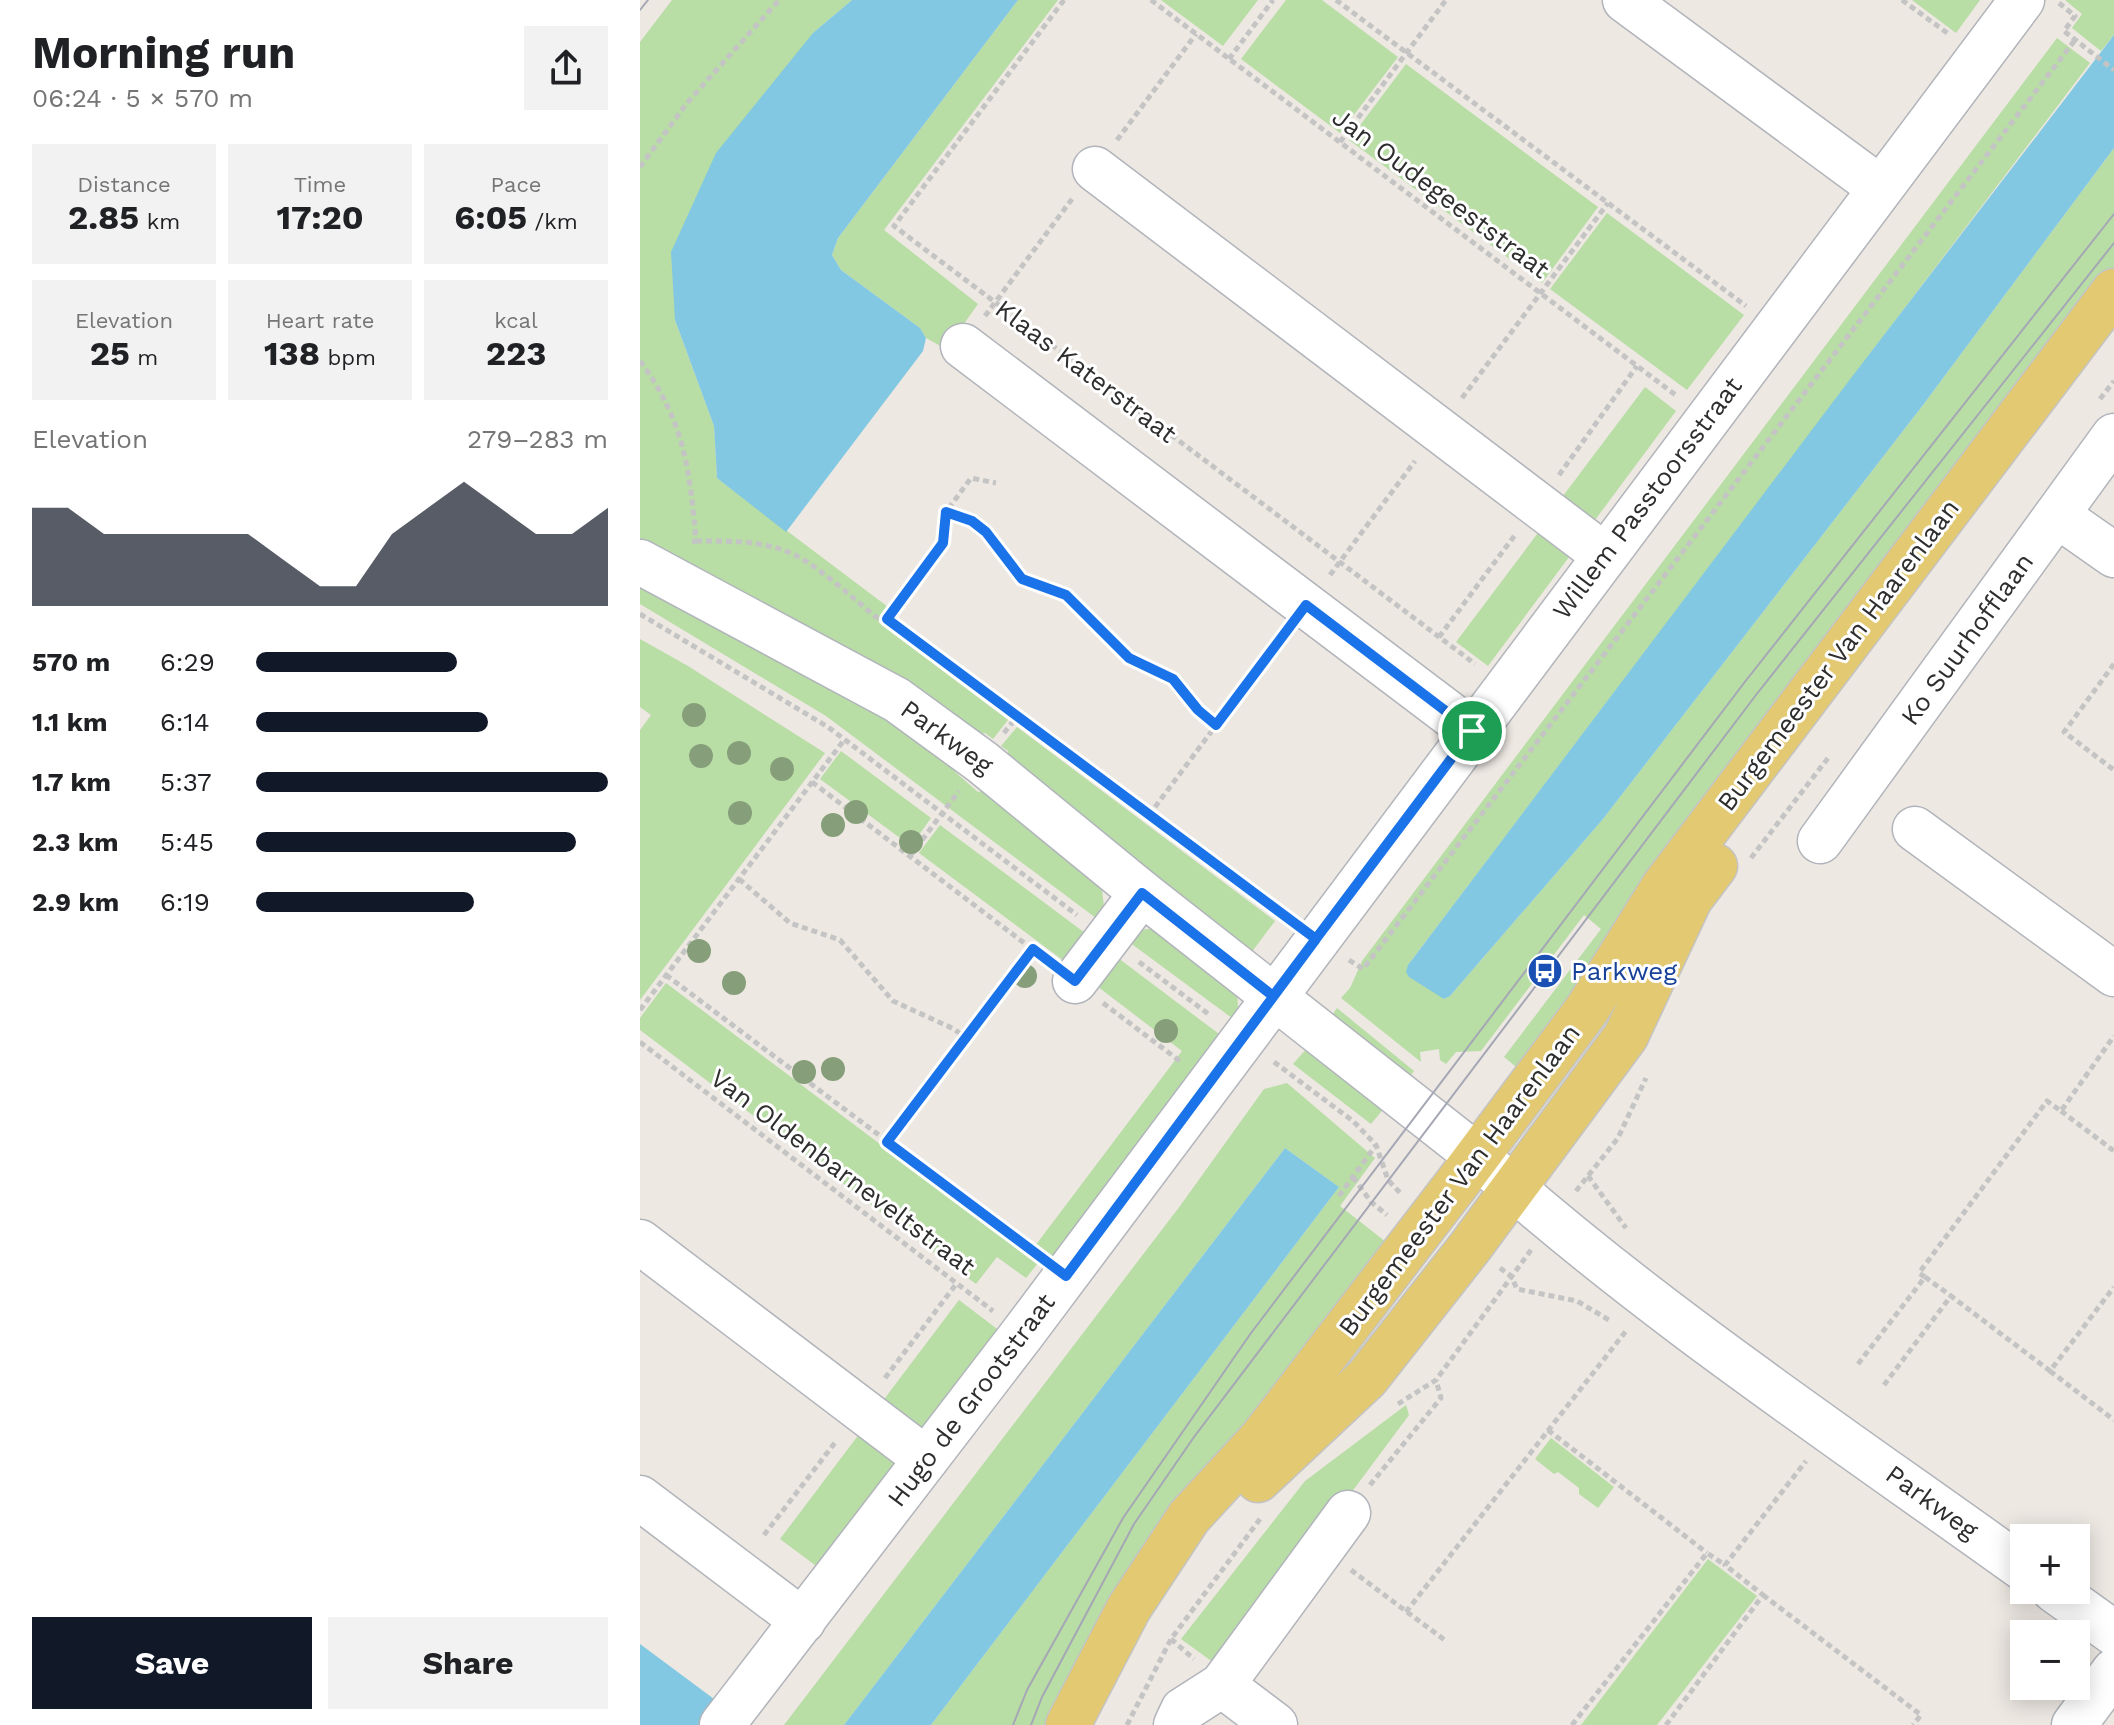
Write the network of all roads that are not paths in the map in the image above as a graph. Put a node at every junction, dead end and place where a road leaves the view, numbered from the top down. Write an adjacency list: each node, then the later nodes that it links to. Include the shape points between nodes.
1 (1625, 0): 4 (street)
2 (2026, 1): 4 (street, Willem Passtoorsstraat)
3 (1095, 169): 10 (street)
4 (1880, 188): 10 (street, Willem Passtoorsstraat)
5 (2114, 291): 20 (main road, Burgemeester Van Haarenlaan, via 1664,886 1588,1008)
6 (2114, 330): 21 (main road, Burgemeester Van Haarenlaan, via 1690,899 1626,1036)
7 (963, 346): 13 (street, Klaas Katerstraat)
8 (2114, 436): 9 (street, Ko Suurhofflaan)
9 (2057, 515): 11 (street); 15 (street, Ko Suurhofflaan)
10 (1604, 555): 13 (street, Willem Passtoorsstraat)
11 (2114, 555)
12 (645, 565): 16 (street, Parkweg, via 897,700)
13 (1472, 731): 19 (street, Willem Passtoorsstraat)
14 (1915, 829): 17 (street)
15 (1820, 841)
16 (1142, 893): 18 (street); 19 (street, Parkweg)
17 (2114, 974)
18 (1075, 981)
19 (1273, 996): 20 (street, Parkweg); 23 (street, Hugo de Grootstraat)
20 (1477, 1156): 21 (street, Parkweg); 33 (main road, Burgemeester Van Haarenlaan, via 1261,1439 1189,1517 1129,1608)
21 (1513, 1189): 26 (street, Parkweg, via 1692,1332); 34 (main road, Burgemeester Van Haarenlaan, via 1367,1378 1226,1512 1141,1640)
22 (640, 1242): 23 (street)
23 (926, 1459): 28 (street, Hugo de Grootstraat)
24 (640, 1498): 28 (street)
25 (1348, 1513): 31 (street)
26 (2010, 1559)
27 (2074, 1604): 29 (street)
28 (803, 1621): 32 (street, Hugo de Grootstraat)
29 (2114, 1633)
30 (2114, 1671): 37 (street)
31 (1222, 1685): 35 (street, via 1183,1710); 36 (street)
32 (729, 1716)
33 (1068, 1725)
34 (1097, 1725)
35 (1176, 1725)
36 (1275, 1725)
37 (2074, 1725)

